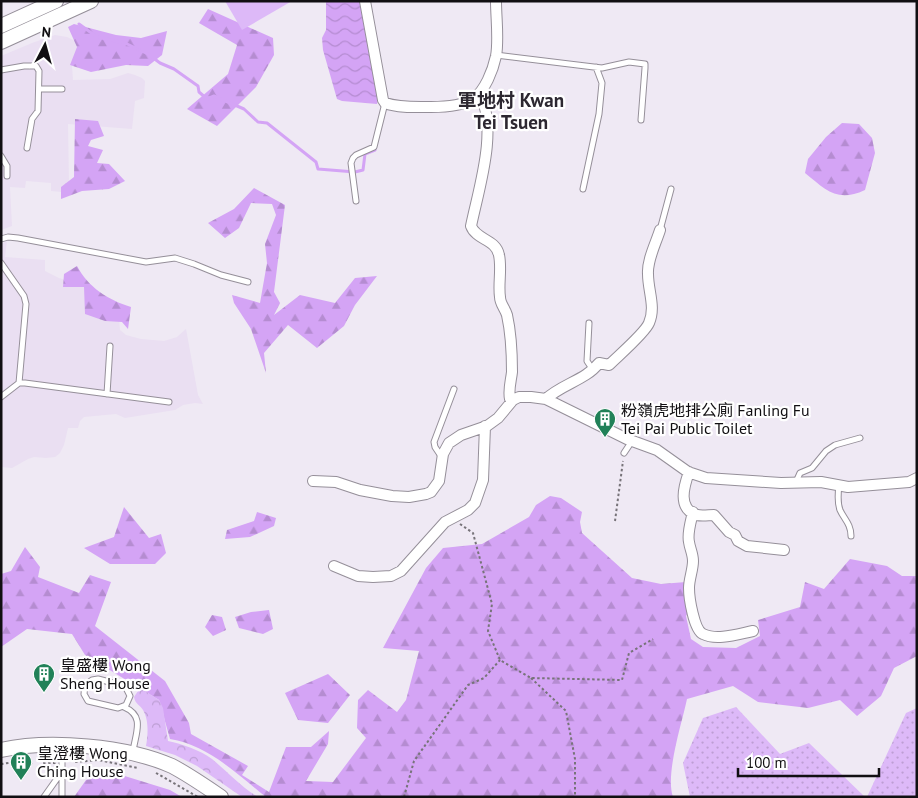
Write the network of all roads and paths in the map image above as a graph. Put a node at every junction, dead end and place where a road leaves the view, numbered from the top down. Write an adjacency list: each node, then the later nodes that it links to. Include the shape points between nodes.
1 (56, 1): 5 (street)
2 (91, 1): 6 (street)
3 (365, 1): 13 (street)
4 (496, 1): 7 (street)
5 (2, 25)
6 (1, 42)
7 (496, 55): 8 (lane); 12 (street)
8 (596, 67): 14 (lane, via 630,62 645,64); 18 (lane, via 602,83 599,114)
9 (1, 70): 10 (lane, via 36,66 40,71)
10 (39, 89): 11 (lane); 15 (lane, via 38,111 32,119)
11 (62, 89)
12 (480, 93): 13 (street, via 467,102 438,107); 33 (street, via 487,112 485,161 471,226 493,243 500,256 500,300 509,330 512,372 509,394)
13 (385, 103): 20 (lane, via 374,147 356,155 351,163)
14 (641, 120)
15 (27, 148)
16 (1, 156): 17 (lane, via 7,166)
17 (7, 176)
18 (583, 189)
19 (671, 189): 21 (lane)
20 (356, 201)
21 (660, 230): 27 (street, via 648,274 653,310 649,325 609,365 600,362)
22 (1, 238): 24 (lane, via 18,238 146,262 175,258)
23 (1, 263): 28 (lane, via 26,304)
24 (248, 282)
25 (589, 323): 27 (lane, via 587,361)
26 (110, 346): 30 (lane)
27 (594, 370): 32 (street)
28 (19, 383): 30 (lane); 31 (lane)
29 (454, 389): 39 (lane, via 434,442)
30 (107, 394): 34 (lane)
31 (1, 397)
32 (546, 399): 33 (street, via 519,397); 37 (street)
33 (513, 400): 35 (street, via 498,418)
34 (169, 402)
35 (485, 426): 39 (street, via 461,434 449,444); 46 (street, via 483,480 475,503 460,516)
36 (860, 438): 43 (lane, via 835,444 812,468 800,473)
37 (633, 441): 38 (lane); 40 (street, via 657,450)
38 (624, 453): 47 (path)
39 (442, 458): 42 (street, via 439,481 426,494 392,496 336,482)
40 (689, 472): 43 (street, via 706,478); 45 (street, via 684,498)
41 (917, 478): 44 (street, via 909,482)
42 (313, 481)
43 (796, 482): 44 (street)
44 (839, 485): 48 (lane, via 839,505 850,524)
45 (693, 512): 49 (street, via 714,515 736,535 738,541 747,546); 51 (street, via 688,536 693,563 689,587 698,630 701,634 715,636)
46 (452, 518): 50 (street, via 401,571 391,576 358,576); 53 (path, via 473,533 492,604 488,631)
47 (615, 520)
48 (851, 536)
49 (784, 550)
50 (334, 566)
51 (753, 631)
52 (653, 639): 54 (path, via 628,653 622,680)
53 (500, 660): 54 (path); 69 (path, via 484,678 468,685 430,738 414,761)
54 (531, 678): 70 (path, via 566,711 575,758)
55 (124, 706): 55 (lane, via 118,708 92,703 85,697 85,685 94,679 122,684 130,696); 58 (lane, via 137,717)
56 (62, 745): 57 (street, via 33,744); 58 (street); 64 (lane)
57 (1, 750)
58 (133, 754): 68 (street, via 170,766)
59 (75, 762): 62 (path, via 98,760)
60 (1, 764): 61 (path, via 22,760)
61 (32, 764)
62 (141, 768)
63 (150, 770): 67 (path)
64 (62, 772): 65 (lane); 66 (lane)
65 (44, 797)
66 (62, 797)
67 (198, 797)
68 (221, 797)
69 (404, 797)
70 (574, 797)

